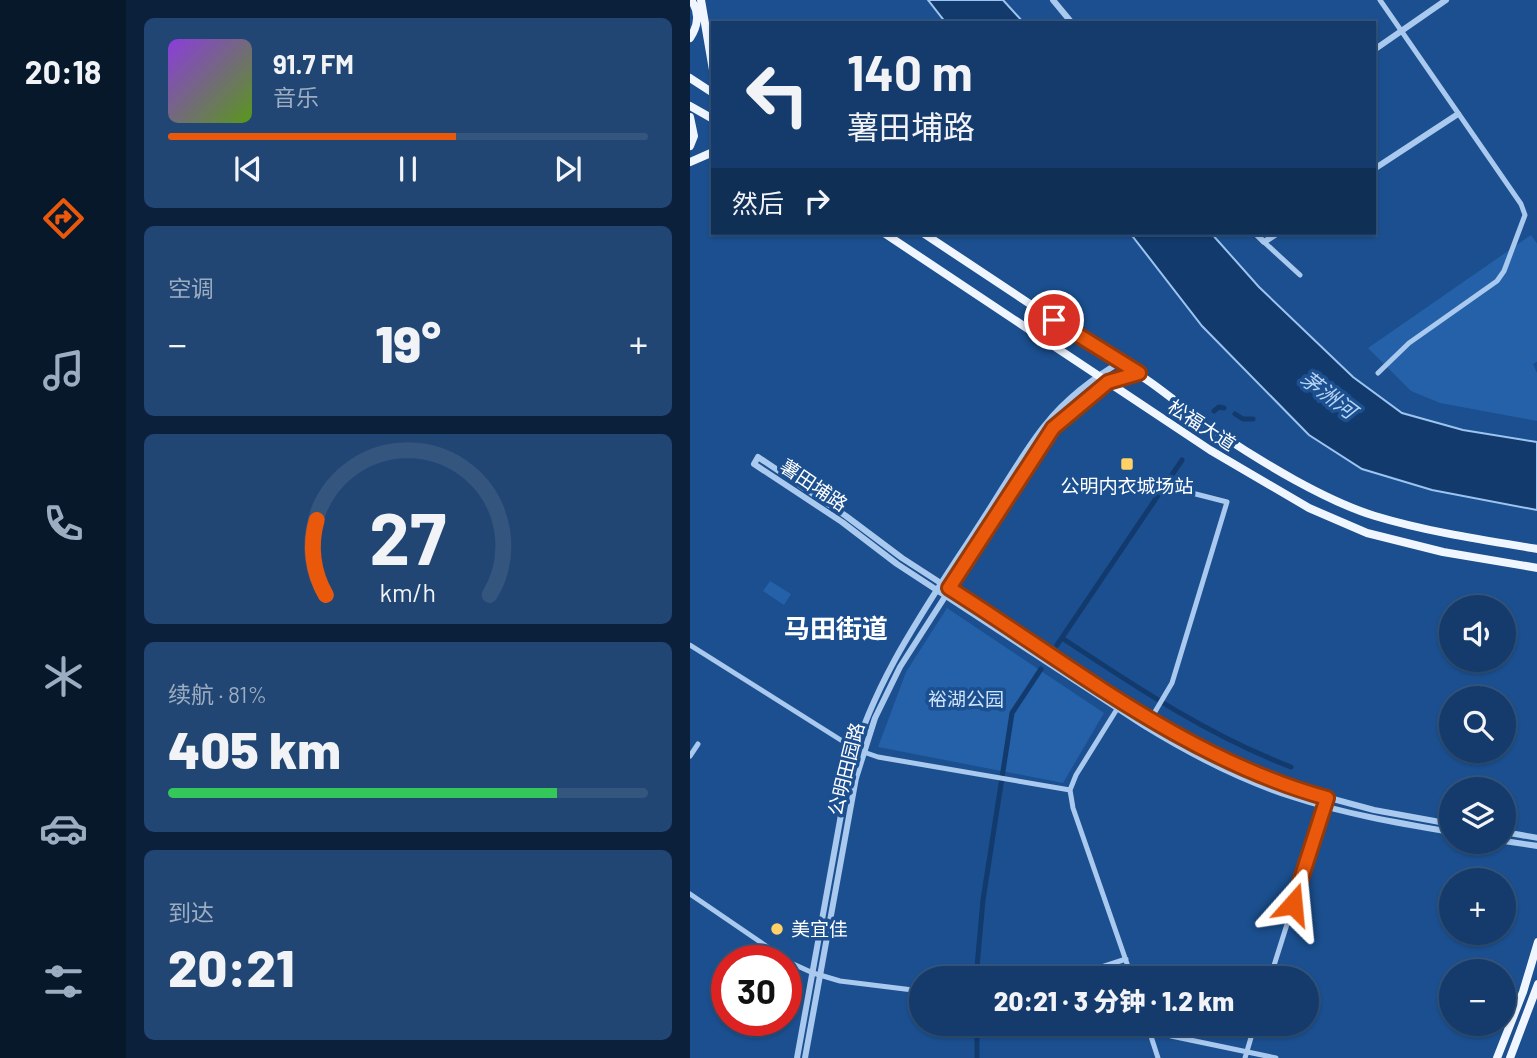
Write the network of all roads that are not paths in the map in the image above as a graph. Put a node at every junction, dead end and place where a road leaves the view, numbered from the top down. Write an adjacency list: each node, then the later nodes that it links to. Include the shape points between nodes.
1 (691, 0): 8 (main road, via 697,12)
2 (701, 0): 10 (main road)
3 (1053, 0): 6 (street)
4 (1380, 0): 7 (street)
5 (1446, 0): 7 (street)
6 (1070, 21)
7 (1401, 31): 9 (street); 14 (street)
8 (692, 36)
9 (1376, 49)
10 (711, 58)
11 (693, 80): 12 (main road)
12 (711, 92)
13 (690, 106): 16 (main road)
14 (1458, 114): 20 (street); 29 (street, via 1521,204 1523,223 1497,281 1409,343)
15 (690, 117): 17 (main road, via 694,136)
16 (711, 118)
17 (690, 146)
18 (711, 153): 19 (main road)
19 (690, 162)
20 (1376, 168)
21 (887, 235): 30 (main road, 松福大道)
22 (926, 235): 27 (main road, 松福大道)
23 (1257, 235): 25 (street)
24 (1275, 235): 25 (street)
25 (1263, 242): 26 (street)
26 (1300, 275)
27 (1119, 363): 28 (main road, 松福大道); 30 (street, 公明田园路)
28 (1139, 373): 31 (street, 公明田园路); 33 (main road, 松福大道, via 1219,434 1317,491 1373,515 1447,534)
29 (1378, 373)
30 (1098, 375): 31 (main road, 松福大道); 35 (street, 公明田园路, via 1046,423)
31 (1108, 382): 34 (main road, 松福大道, via 1309,508 1367,533); 36 (street, 公明田园路, via 1053,428)
32 (1184, 491): 41 (street, via 1227,502 1172,683)
33 (1538, 549)
34 (1538, 568)
35 (939, 587): 35 (street, 薯田埔路, via 758,457 754,464 897,564); 36 (street, 薯田埔路); 37 (street, 薯田埔路); 44 (street, 公明田园路, via 880,688)
36 (949, 588): 37 (street, 公明田园路); 39 (street, 薯田埔路)
37 (945, 595): 40 (street, 薯田埔路); 44 (street, 公明田园路, via 887,691)
38 (690, 645): 44 (street)
39 (1122, 701): 40 (street); 41 (street, 薯田埔路)
40 (1117, 708): 42 (street, 薯田埔路); 46 (street)
41 (1150, 720): 42 (street); 47 (street, 薯田埔路, via 1236,766)
42 (1146, 727): 48 (street, 薯田埔路, via 1232,773)
43 (698, 744): 45 (street)
44 (859, 750): 46 (street); 61 (street, 公明田园路, via 848,776); 62 (street, 公明田园路)
45 (690, 757)
46 (1070, 790): 57 (street)
47 (1327, 798): 48 (street); 49 (street, 薯田埔路)
48 (1325, 806): 50 (street, 薯田埔路); 60 (street)
49 (1439, 822)
50 (1439, 830)
51 (1516, 834): 52 (street)
52 (1538, 838)
53 (1516, 843): 54 (street)
54 (1538, 846)
55 (690, 894): 61 (street)
56 (1538, 942): 73 (main road)
57 (1126, 959): 58 (street); 59 (street)
58 (1105, 966)
59 (1128, 966)
60 (1273, 966)
61 (812, 973): 62 (street); 69 (street, 公明田园路)
62 (821, 976): 64 (street); 70 (street, 公明田园路)
63 (1538, 984): 74 (main road)
64 (909, 990)
65 (1151, 1036): 71 (street)
66 (1171, 1036): 68 (street)
67 (1252, 1036): 68 (street)
68 (1246, 1055): 72 (street)
69 (797, 1058)
70 (805, 1058)
71 (1158, 1058)
72 (1276, 1058)
73 (1497, 1058)
74 (1510, 1058)

